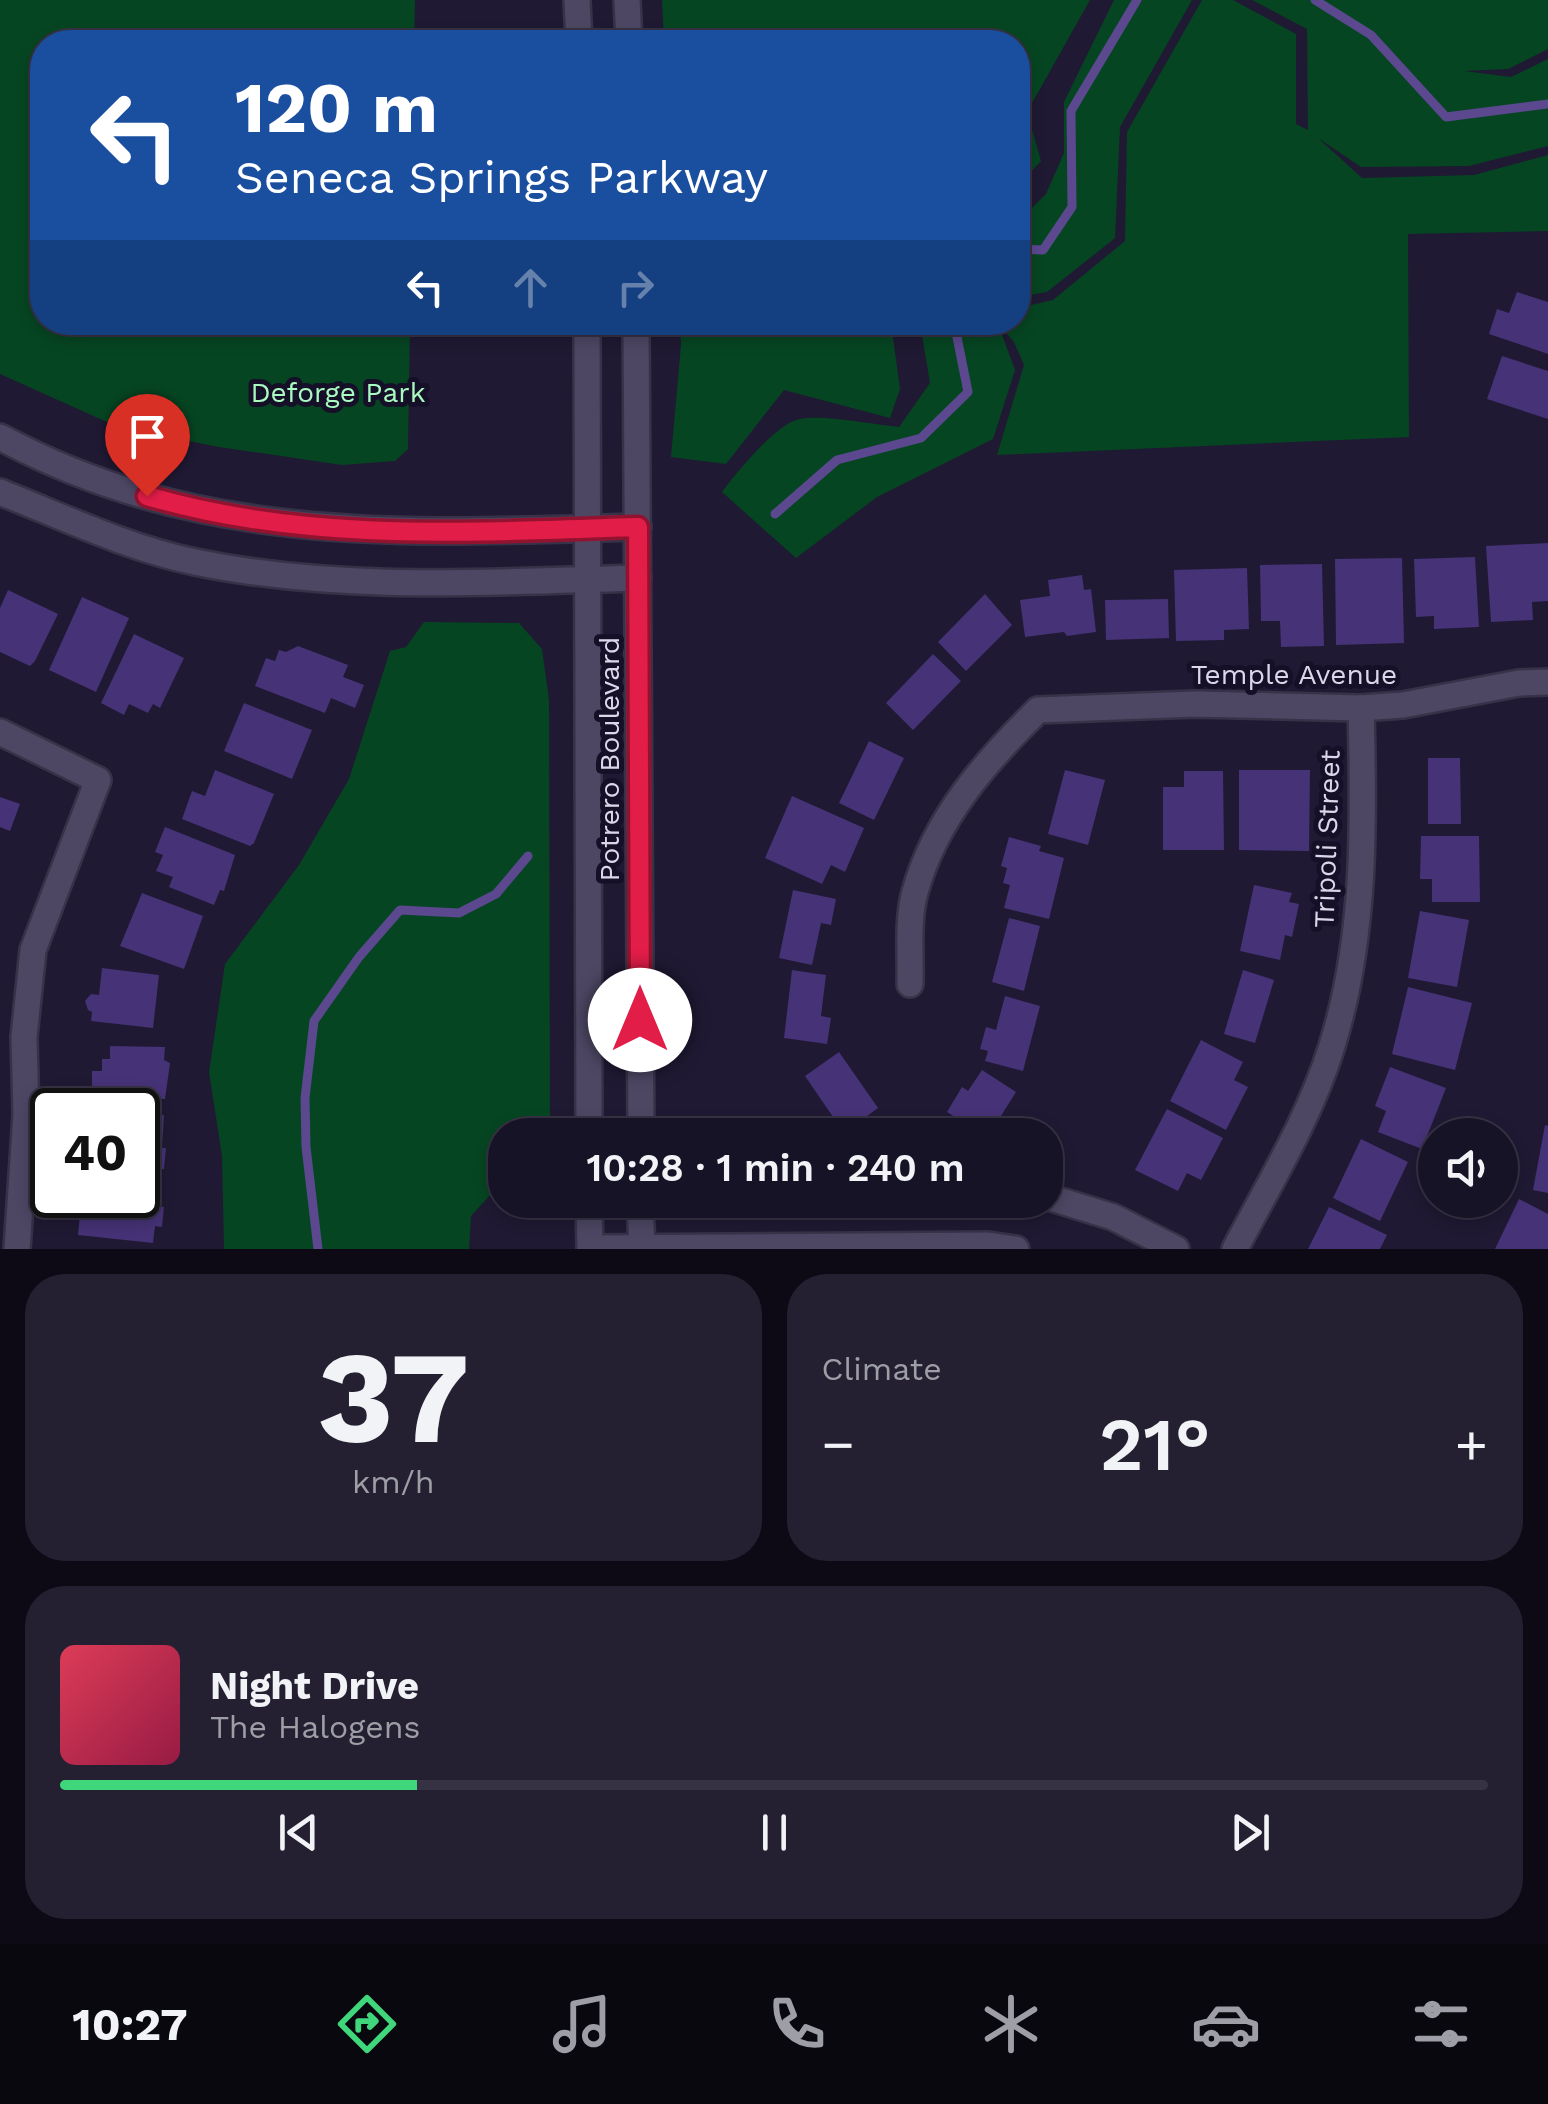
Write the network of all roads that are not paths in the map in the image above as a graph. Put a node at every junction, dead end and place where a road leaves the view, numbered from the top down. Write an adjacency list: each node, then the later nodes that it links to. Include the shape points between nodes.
1 (577, 0): 3 (street)
2 (627, 0): 4 (street)
3 (578, 30)
4 (628, 30)
5 (587, 335): 10 (street, Potrero Boulevard)
6 (636, 335): 9 (street, Potrero Boulevard)
7 (0, 437): 10 (street, via 109,485 251,520 416,533)
8 (0, 492): 12 (street, via 192,561 269,574 399,583)
9 (638, 527): 10 (street); 11 (street, Potrero Boulevard)
10 (588, 528): 12 (street, Potrero Boulevard)
11 (638, 578): 12 (street); 19 (street, Potrero Boulevard)
12 (588, 580): 18 (street, Potrero Boulevard)
13 (1548, 682): 14 (street, Temple Avenue)
14 (1360, 708): 16 (street, Temple Avenue, via 1195,704 1038,710 991,756 928,855 913,896); 28 (street, Tripoli Street, via 1360,900 1347,983 1331,1050 1306,1111)
15 (0, 732): 17 (street, via 98,780 33,950)
16 (910, 984)
17 (12, 1038): 24 (street, via 26,1115)
18 (589, 1118)
19 (640, 1118)
20 (1063, 1201): 27 (street, via 1113,1216)
21 (590, 1218): 25 (street)
22 (641, 1218): 23 (street)
23 (642, 1248): 25 (street); 26 (street)
24 (17, 1249)
25 (590, 1249)
26 (1016, 1249)
27 (1176, 1249)
28 (1235, 1249)

